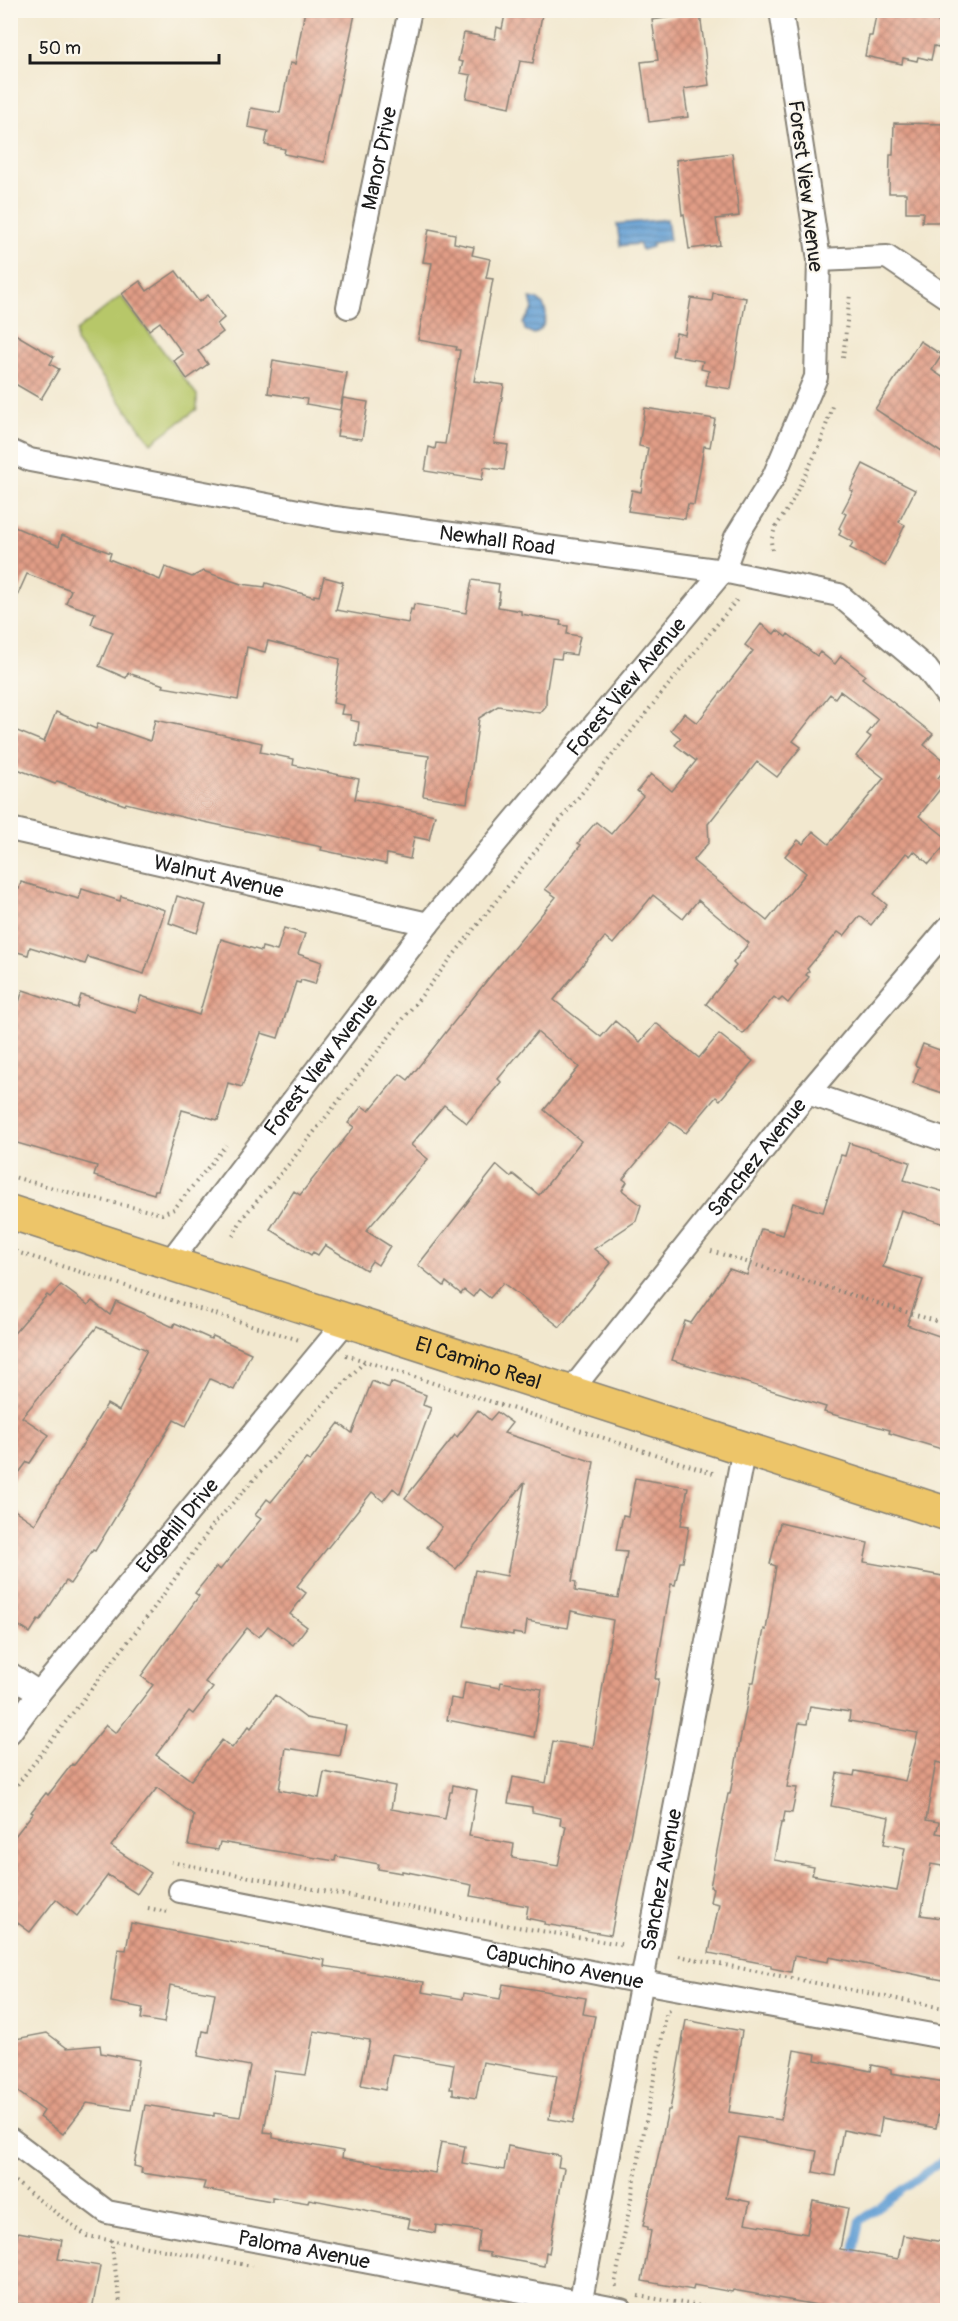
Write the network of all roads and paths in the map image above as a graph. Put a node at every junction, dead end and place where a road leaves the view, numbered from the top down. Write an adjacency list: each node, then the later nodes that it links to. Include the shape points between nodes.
1 (410, 10): 5 (street, Manor Drive)
2 (781, 10): 3 (street, Forest View Avenue)
3 (819, 260): 4 (street, via 887,257); 7 (street, Forest View Avenue, via 816,377 774,476 736,537)
4 (948, 298)
5 (348, 307)
6 (10, 451): 7 (street, Newhall Road, via 30,460 335,518)
7 (723, 570): 9 (street, Newhall Road, via 839,595 927,669); 11 (street, Forest View Avenue)
8 (740, 597): 18 (path, via 243,1217)
9 (948, 697)
10 (10, 830): 11 (street, Walnut Avenue)
11 (428, 924): 21 (street, Forest View Avenue)
12 (948, 928): 13 (street, Sanchez Avenue)
13 (808, 1093): 15 (street); 19 (street, Sanchez Avenue)
14 (231, 1139): 16 (path, via 174,1209 162,1214)
15 (948, 1141)
16 (10, 1176)
17 (10, 1212): 21 (main road, El Camino Real)
18 (233, 1236)
19 (689, 1244): 23 (path); 26 (street, Sanchez Avenue)
20 (10, 1250): 24 (path)
21 (169, 1263): 22 (main road, El Camino Real)
22 (347, 1320): 24 (street, Edgehill Drive); 26 (main road, El Camino Real)
23 (948, 1325)
24 (324, 1348): 25 (path); 31 (street, Edgehill Drive)
25 (365, 1361): 28 (path); 33 (path, via 213,1525)
26 (570, 1392): 27 (main road, El Camino Real)
27 (744, 1448): 29 (main road, El Camino Real); 40 (street, Sanchez Avenue)
28 (720, 1475)
29 (948, 1514)
30 (10, 1674): 31 (street)
31 (39, 1693): 32 (street, Edgehill Drive)
32 (10, 1732)
33 (10, 1794)
34 (171, 1862): 38 (path)
35 (180, 1891): 40 (street, Capuchino Avenue)
36 (148, 1908): 37 (path)
37 (171, 1912)
38 (632, 1946)
39 (679, 1956): 42 (path)
40 (642, 1982): 43 (street, Capuchino Avenue); 47 (street, Sanchez Avenue)
41 (674, 2007): 46 (path, via 667,2011 615,2283)
42 (948, 2009)
43 (948, 2038)
44 (10, 2139): 45 (street, Paloma Avenue)
45 (107, 2212): 47 (street, Paloma Avenue); 48 (path)
46 (626, 2300): 47 (street, Paloma Avenue); 49 (path)
47 (580, 2307)
48 (121, 2310)
49 (726, 2310)

